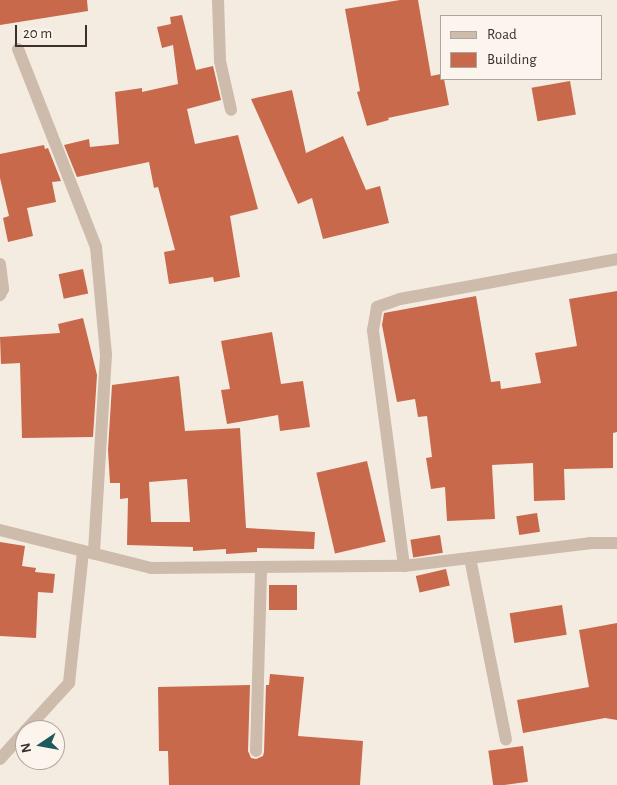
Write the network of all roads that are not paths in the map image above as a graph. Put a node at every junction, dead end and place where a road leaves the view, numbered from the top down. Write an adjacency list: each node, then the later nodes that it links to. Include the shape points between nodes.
1 (218, 0): 3 (street, via 220,61)
2 (18, 49): 9 (street, via 96,247 106,355)
3 (231, 110)
4 (617, 259): 11 (street, via 400,299 377,307 373,330)
5 (0, 264): 6 (street, via 3,288)
6 (0, 295)
7 (0, 530): 9 (street)
8 (617, 543): 10 (street)
9 (88, 553): 12 (street, via 151,568); 13 (street, via 69,683)
10 (470, 558): 11 (street); 14 (street)
11 (404, 566): 12 (street)
12 (260, 567): 16 (street)
13 (36, 720)
14 (506, 739)
15 (15, 743): 17 (street)
16 (256, 751)
17 (0, 759)

